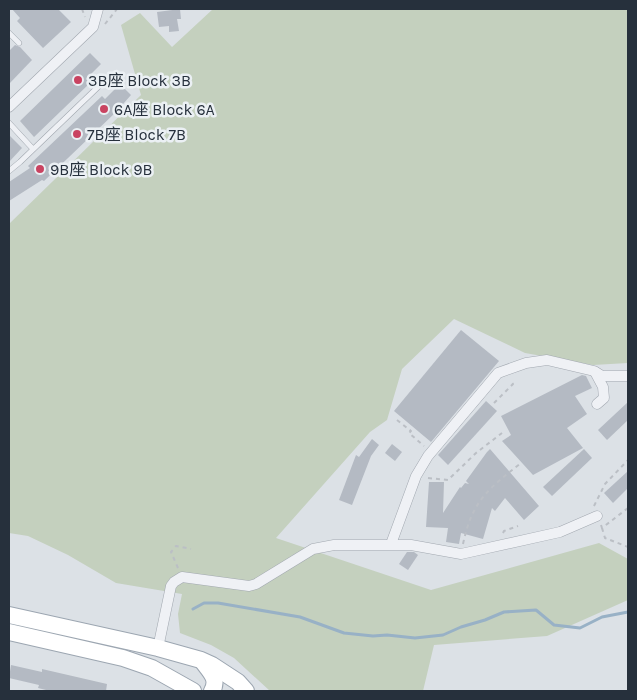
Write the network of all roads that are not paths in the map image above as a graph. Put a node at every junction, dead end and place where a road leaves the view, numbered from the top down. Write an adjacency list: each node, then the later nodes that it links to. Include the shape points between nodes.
1 (98, 9): 5 (street, via 93,27)
2 (10, 36): 3 (lane)
3 (19, 43)
4 (98, 87): 7 (lane)
5 (9, 107)
6 (9, 123): 7 (lane)
7 (33, 149): 8 (lane)
8 (9, 172)
9 (594, 372): 10 (street, via 602,376); 11 (street, via 603,387 604,398); 13 (street, via 548,360 526,363 498,373 416,476)
10 (628, 376)
11 (597, 404)
12 (594, 517): 13 (street, via 560,532 461,554)
13 (390, 544): 16 (street, via 334,544 313,549 249,586 182,578 169,590)
14 (9, 615): 16 (main road)
15 (9, 632): 18 (main road, via 123,658 152,668)
16 (158, 648): 17 (main road)
17 (201, 660): 19 (main road, via 215,678); 20 (main road, via 238,682)
18 (193, 691)
19 (212, 691)
20 (246, 691)

